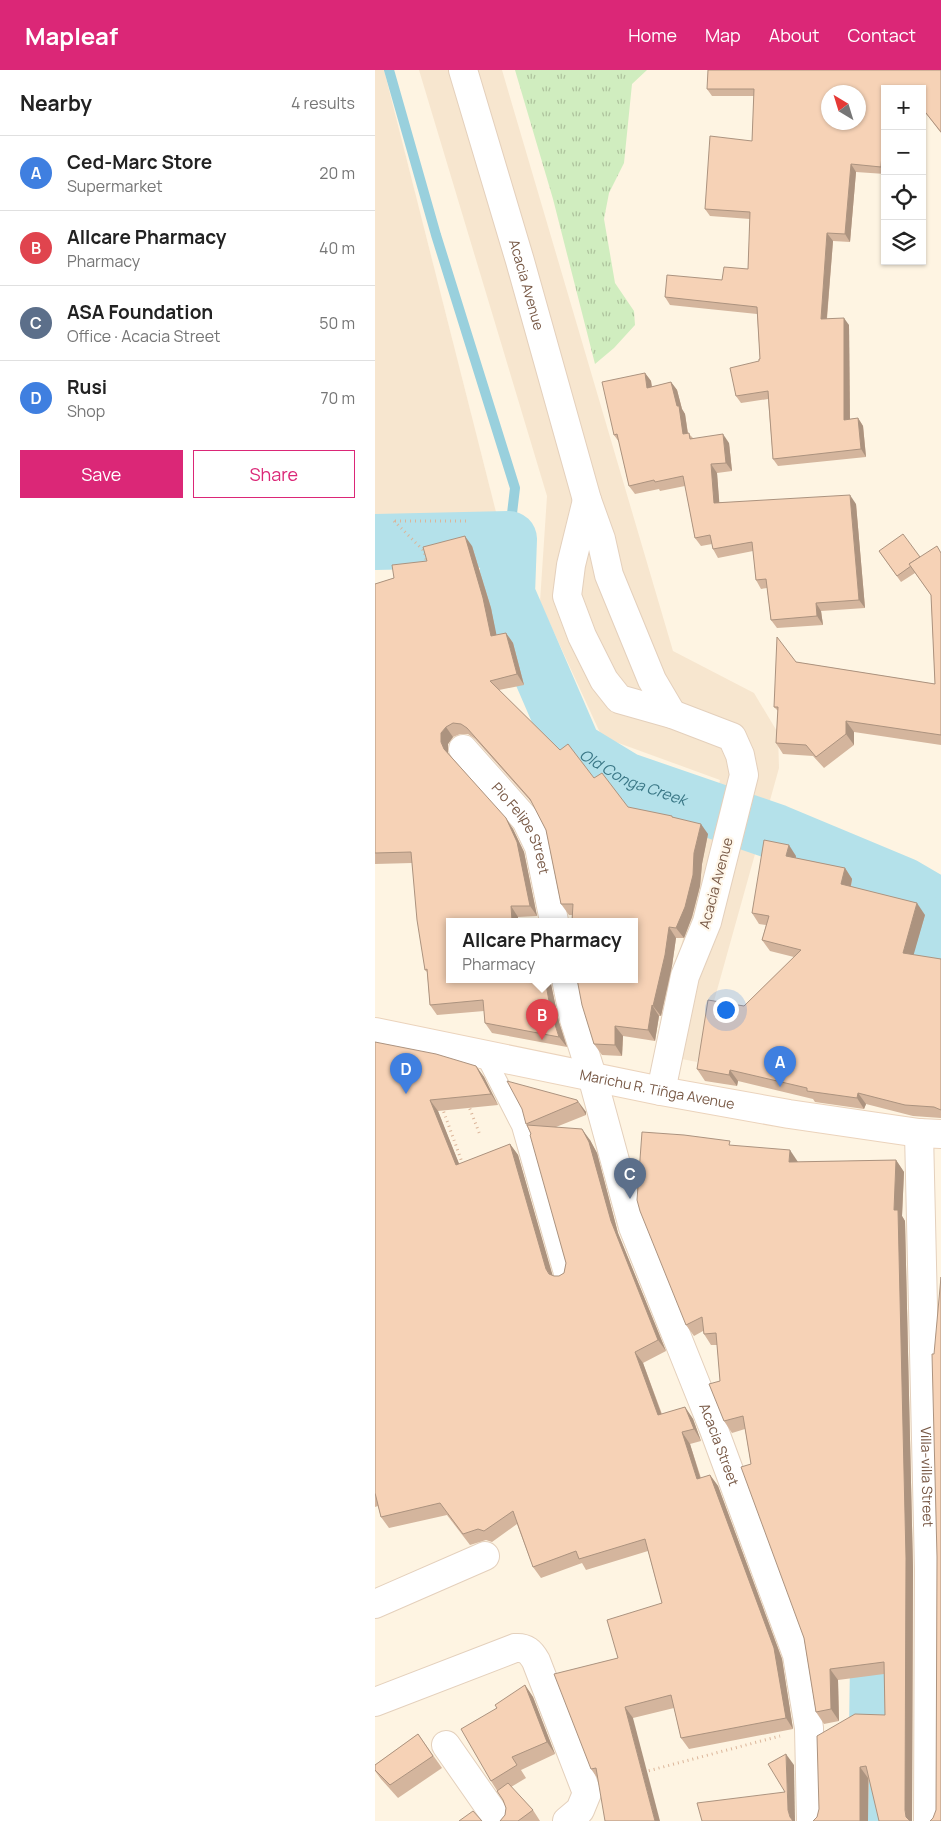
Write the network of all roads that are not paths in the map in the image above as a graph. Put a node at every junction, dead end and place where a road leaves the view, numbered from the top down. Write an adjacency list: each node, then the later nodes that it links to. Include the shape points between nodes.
1 (463, 70): 2 (street, Acacia Avenue, via 521,261)
2 (587, 500): 3 (street, Acacia Avenue, via 601,538 609,575 652,680); 3 (street, Acacia Avenue, via 571,564 567,596 582,636 604,680 619,699)
3 (672, 714): 10 (street, Acacia Avenue, via 732,737 744,775 707,922 685,976)
4 (463, 749): 5 (street, Pio Felipe Street, via 526,820 539,847)
5 (553, 918)
6 (567, 983): 9 (street)
7 (375, 1032): 8 (street, Marichu R. Tiñga Avenue)
8 (484, 1054): 9 (street, Marichu R. Tiñga Avenue); 12 (lane, via 521,1126)
9 (592, 1076): 10 (street, Marichu R. Tiñga Avenue); 19 (street, Acacia Street, via 633,1227 713,1427 797,1655 809,1728)
10 (661, 1091): 11 (street, Marichu R. Tiñga Avenue, via 789,1114)
11 (930, 1134): 20 (street, Villa-villa Street)
12 (564, 1277)
13 (485, 1556): 14 (street)
14 (375, 1604)
15 (375, 1702): 18 (street, via 515,1648 528,1650 536,1661 587,1793 580,1810)
16 (446, 1744): 17 (street)
17 (499, 1821)
18 (567, 1821)
19 (811, 1821)
20 (928, 1821)

